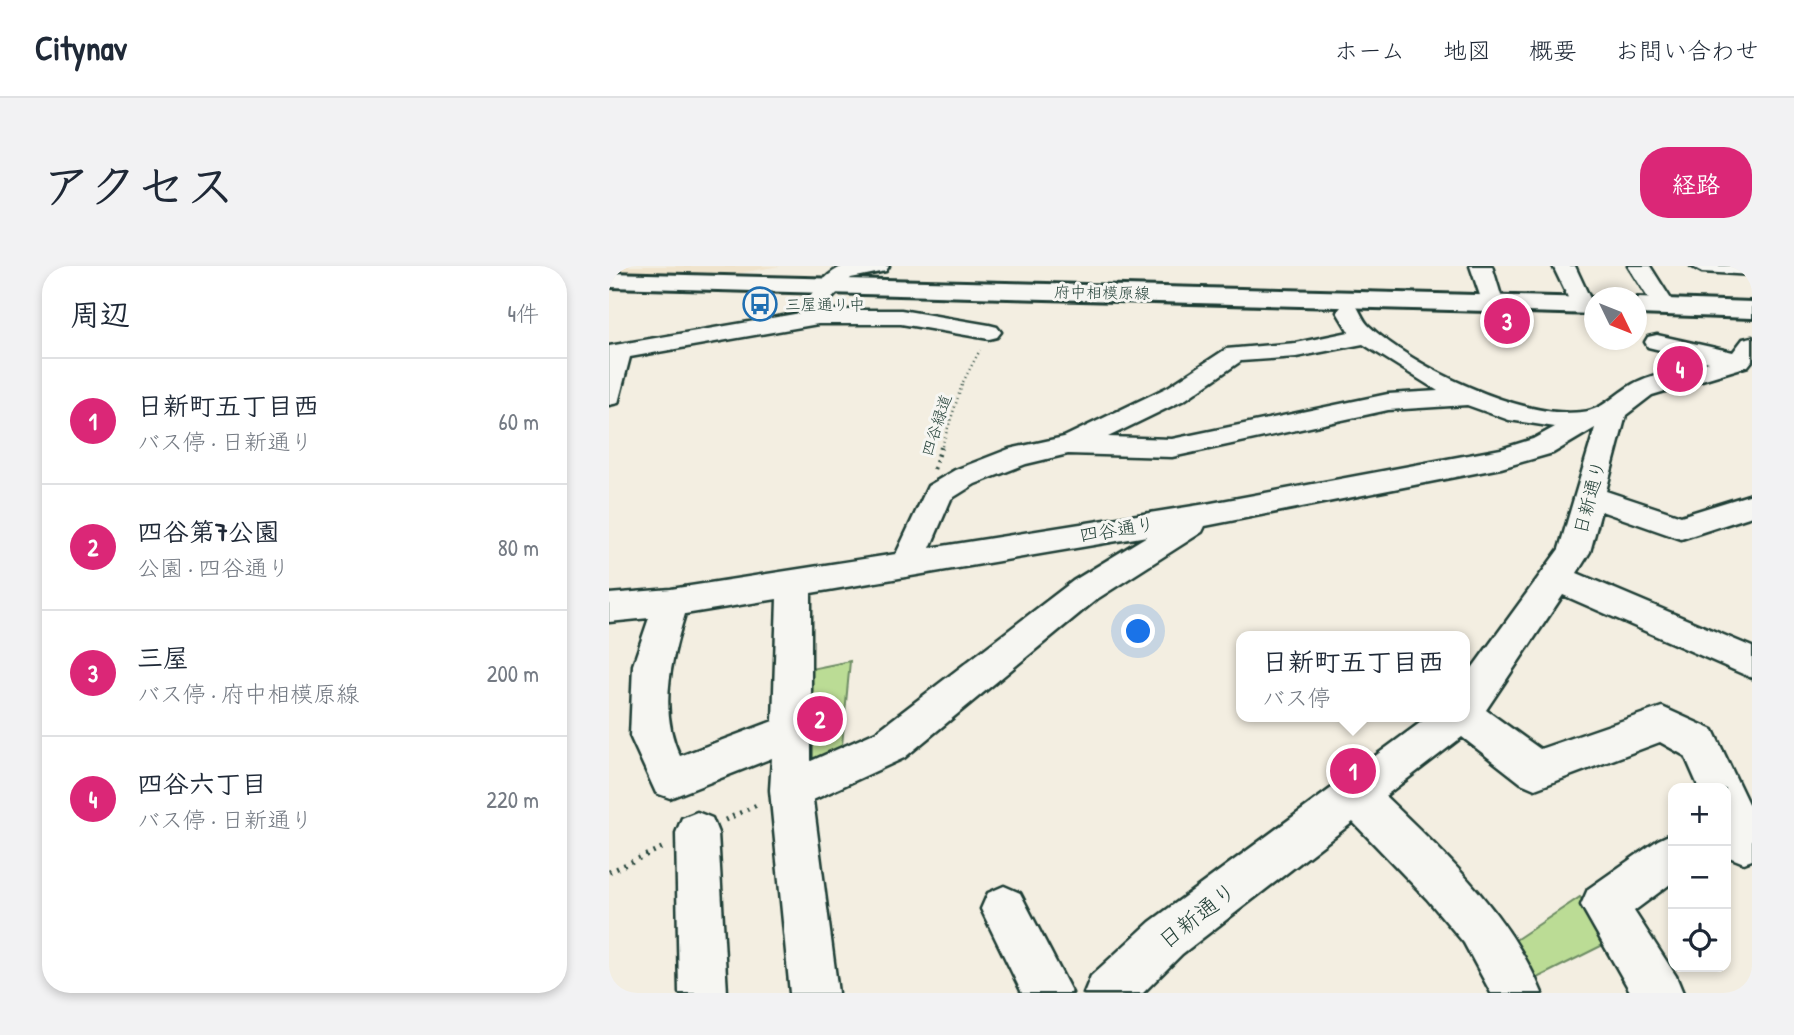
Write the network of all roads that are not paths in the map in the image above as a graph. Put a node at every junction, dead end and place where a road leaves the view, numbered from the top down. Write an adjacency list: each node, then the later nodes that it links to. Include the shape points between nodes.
1 (878, 266): 8 (street, via 838,275)
2 (1481, 266): 11 (street)
3 (1564, 266): 10 (street)
4 (1639, 266): 13 (street)
5 (1702, 266): 6 (street)
6 (1752, 268)
7 (609, 280): 8 (main road, 府中相模原線)
8 (825, 292): 9 (main road, 府中相模原線); 11 (main road, 府中相模原線); 17 (main road, 府中相模原線)
9 (609, 294)
10 (1584, 300)
11 (1492, 302): 14 (main road, 府中相模原線)
12 (1647, 306): 13 (main road)
13 (1665, 307): 16 (main road)
14 (1584, 310)
15 (1584, 310): 17 (main road, 府中相模原線)
16 (1752, 310)
17 (1349, 312): 21 (street, via 1357,328)
18 (1647, 320): 19 (main road)
19 (1752, 323)
20 (989, 332): 23 (street, via 901,317 818,317)
21 (1369, 336): 26 (street); 29 (street, via 1296,350 1235,354 1177,393)
22 (1657, 342): 24 (street)
23 (614, 352): 25 (street)
24 (1747, 357): 27 (street, via 1643,389)
25 (609, 397)
26 (1467, 397): 28 (street, via 1525,416); 29 (street, via 1388,402 1172,448)
27 (1614, 411): 28 (street, 四谷通り); 30 (street, 日新通り)
28 (1586, 422): 32 (street, 四谷通り, via 1543,446 1501,458)
29 (1068, 445): 33 (street, via 1019,456 965,477 939,493)
30 (1590, 496): 31 (street, via 1681,528); 34 (street, 日新通り, via 1574,552)
31 (1752, 505)
32 (1206, 515): 33 (street, 四谷通り); 44 (street, via 1085,590 890,745)
33 (907, 564): 35 (street, 四谷通り)
34 (1557, 578): 38 (street); 39 (street, 日新通り)
35 (794, 581): 36 (street, 四谷通り); 42 (street)
36 (671, 603): 37 (street, 四谷通り); 42 (street, via 650,665 650,736 670,779)
37 (609, 608)
38 (1752, 663)
39 (1470, 702)
40 (1470, 720): 43 (street, via 1535,770 1662,724 1699,743)
41 (1451, 722): 45 (street, 日新通り)
42 (790, 732): 44 (street)
43 (1718, 783)
44 (790, 790): 52 (street)
45 (1355, 795): 54 (street, 日新通り, via 1166,938); 55 (street, via 1444,883 1480,928)
46 (1731, 817): 48 (street)
47 (697, 833): 51 (street)
48 (1740, 843)
49 (1668, 859): 56 (street, via 1604,905)
50 (1004, 909): 53 (street)
51 (703, 993)
52 (814, 993)
53 (1048, 993)
54 (1108, 993)
55 (1518, 993)
56 (1659, 993)

